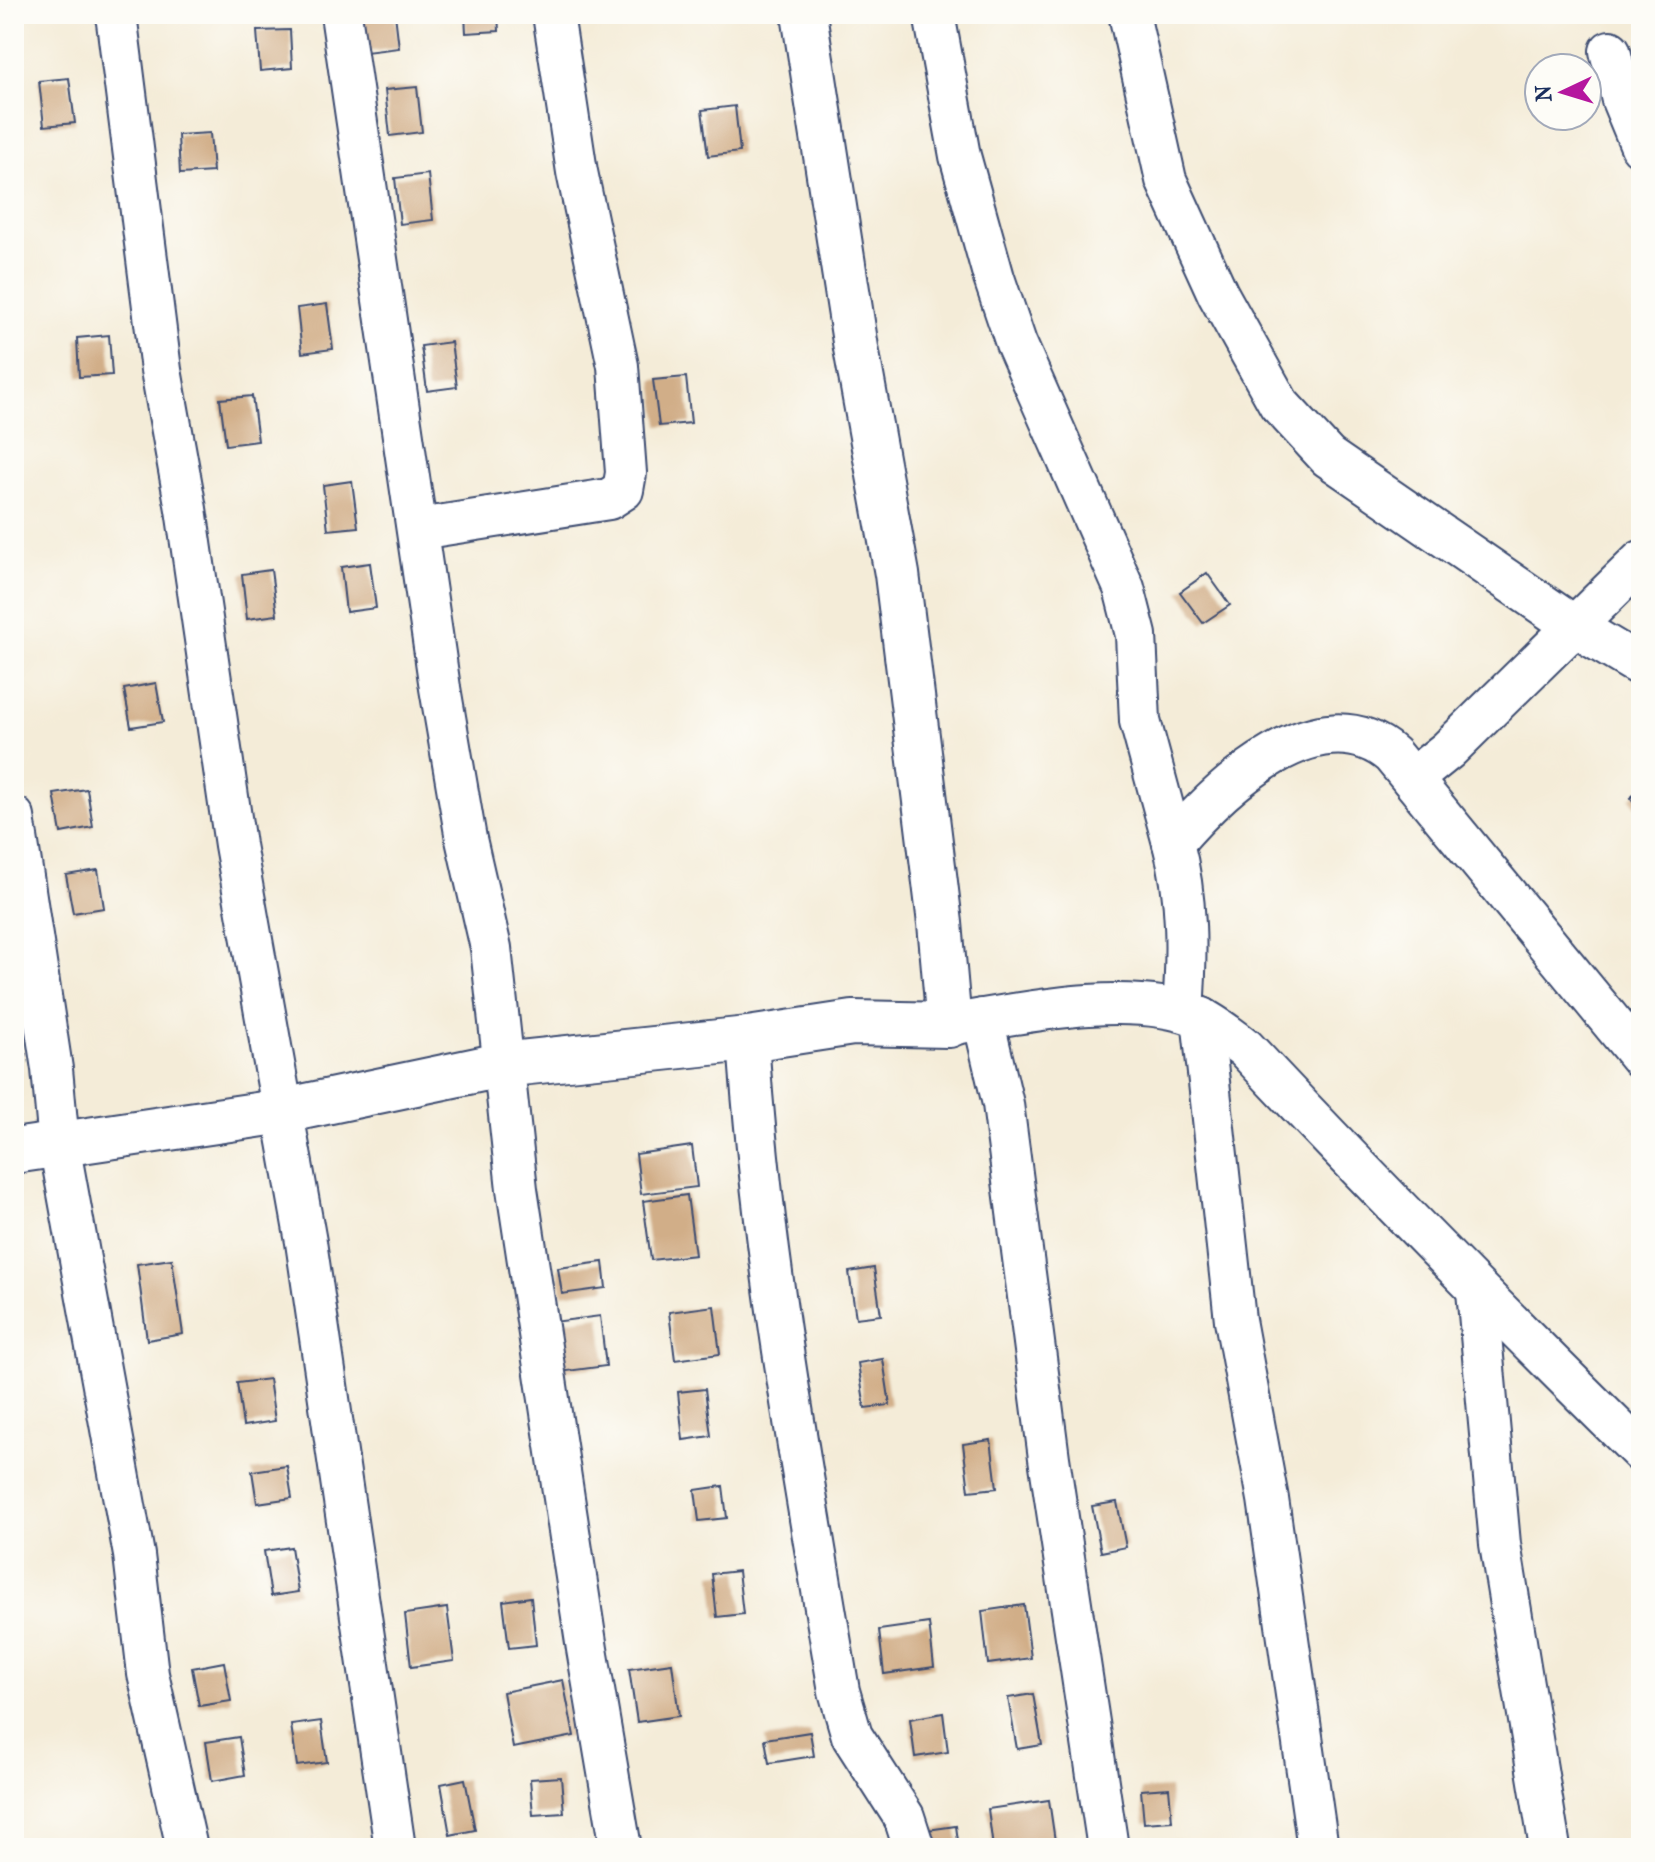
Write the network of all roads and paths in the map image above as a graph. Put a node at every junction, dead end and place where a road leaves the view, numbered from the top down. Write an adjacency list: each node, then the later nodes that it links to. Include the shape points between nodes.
1 (116, 14): 21 (street, via 161,370 235,845)
2 (341, 14): 9 (street)
3 (553, 14): 9 (street, via 577,172 618,366 623,490 609,499)
4 (804, 14): 17 (street, via 900,589 940,923)
5 (934, 14): 15 (street, via 960,156 994,278 1016,343 1124,588 1136,635 1140,721)
6 (1129, 14): 11 (street, via 1166,180 1218,294 1279,404 1328,457)
7 (1610, 51): 8 (street)
8 (1641, 146)
9 (419, 529): 20 (street, via 448,734 491,948)
10 (1641, 561): 11 (street)
11 (1574, 626): 12 (street); 13 (street)
12 (1641, 666)
13 (1412, 779): 15 (street, via 1375,740 1348,733 1319,735 1274,756 1221,792); 19 (street)
14 (14, 817): 22 (street)
15 (1173, 843): 16 (street, via 1184,893)
16 (1192, 1015): 17 (street, via 1129,1005 1057,1007); 24 (street, via 1245,1048); 31 (street)
17 (966, 1022): 18 (street, via 853,1023); 30 (street, via 1003,1104)
18 (748, 1039): 20 (street); 29 (street, via 772,1280 839,1691 852,1736 904,1817)
19 (1641, 1058)
20 (501, 1065): 21 (street); 28 (street, via 562,1492)
21 (283, 1111): 22 (street); 27 (street)
22 (59, 1144): 23 (street); 26 (street, via 134,1555 148,1674)
23 (14, 1151)
24 (1477, 1291): 25 (street); 32 (street, via 1500,1544)
25 (1641, 1452)
26 (187, 1848)
27 (395, 1848)
28 (621, 1848)
29 (914, 1848)
30 (1108, 1848)
31 (1318, 1848)
32 (1550, 1848)

